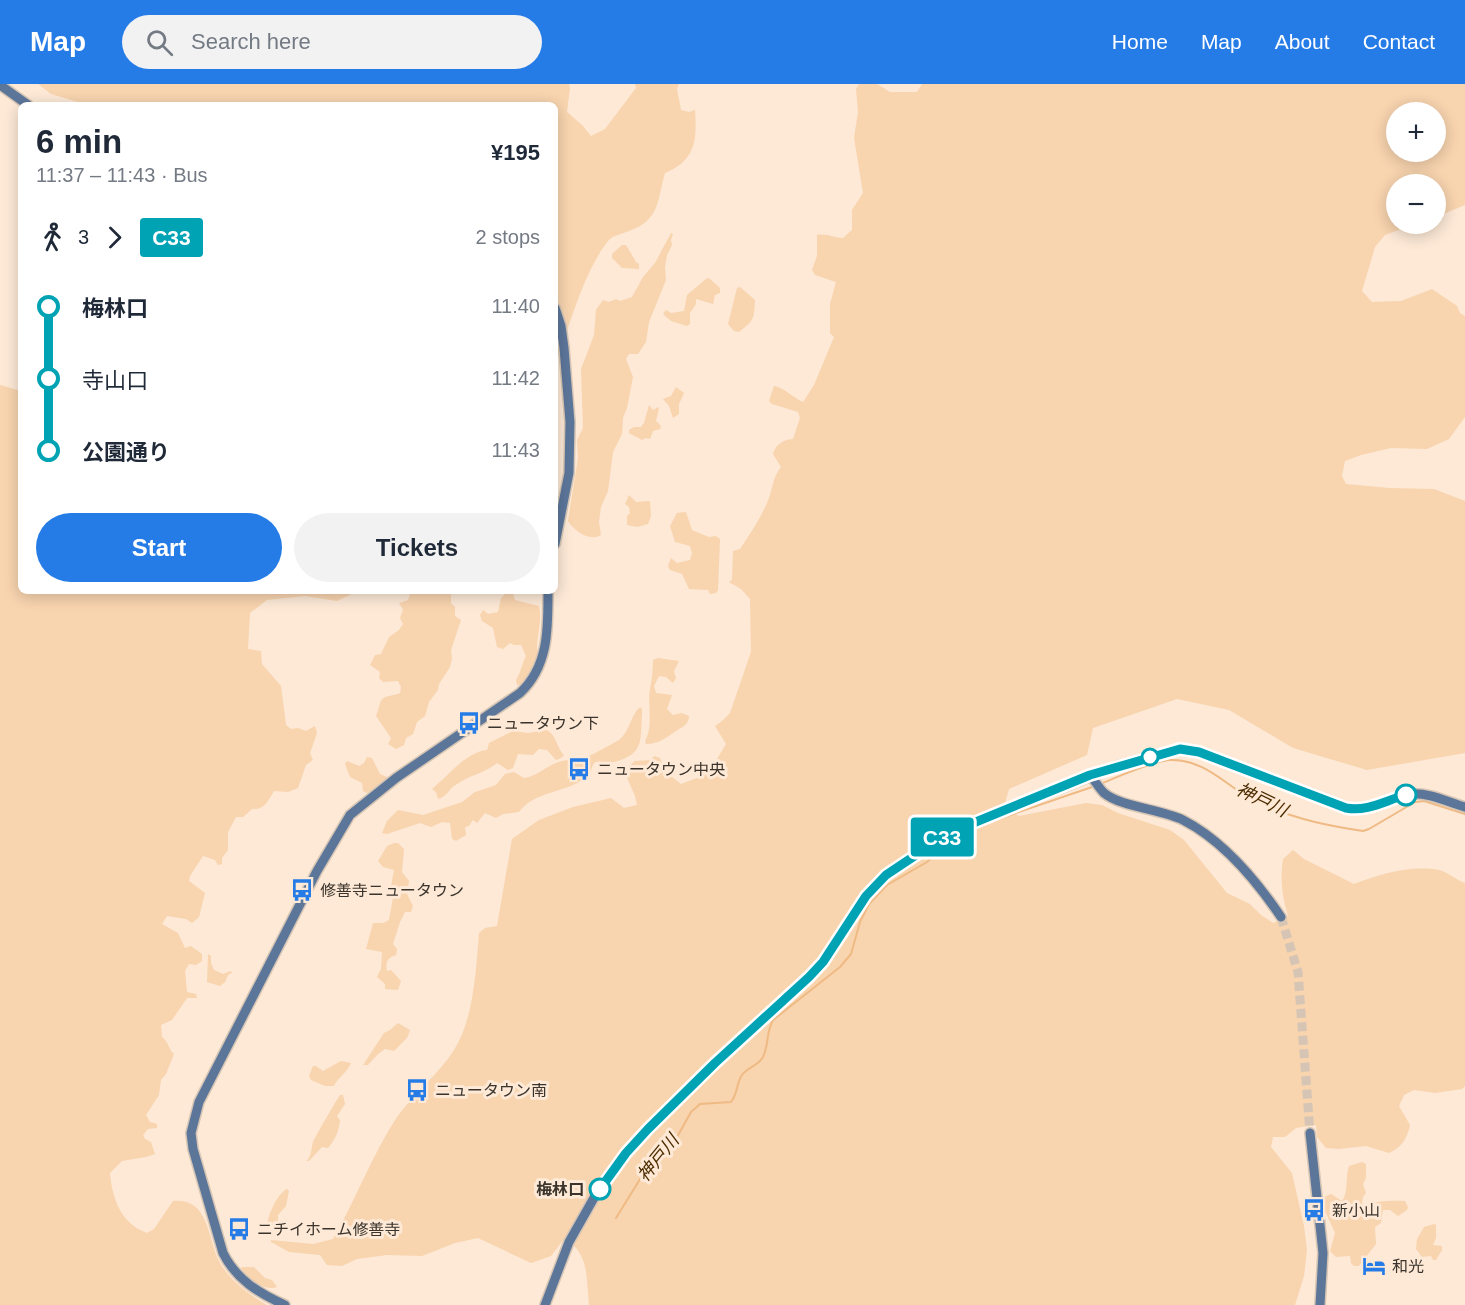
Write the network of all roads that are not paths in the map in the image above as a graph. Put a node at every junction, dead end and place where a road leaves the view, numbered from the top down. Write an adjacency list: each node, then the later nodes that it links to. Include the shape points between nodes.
1 (0, 85): 2 (street)
2 (24, 102)
3 (558, 317): 4 (street, via 570,422 569,473)
4 (558, 529)
5 (548, 594): 10 (street, via 544,654 531,683 350,815 317,871 199,1102 191,1134 193,1149 222,1252 236,1274 251,1287)
6 (1090, 775): 7 (street, via 1189,749 1346,808 1358,810 1400,796 1421,794); 8 (street, via 1102,792 1117,801 1164,813 1196,829 1255,880); 11 (street, via 949,833 875,885 823,962 626,1153 569,1242)
7 (1465, 807)
8 (1281, 917)
9 (1310, 1134): 12 (street, via 1323,1253)
10 (285, 1305)
11 (545, 1305)
12 (1320, 1305)

